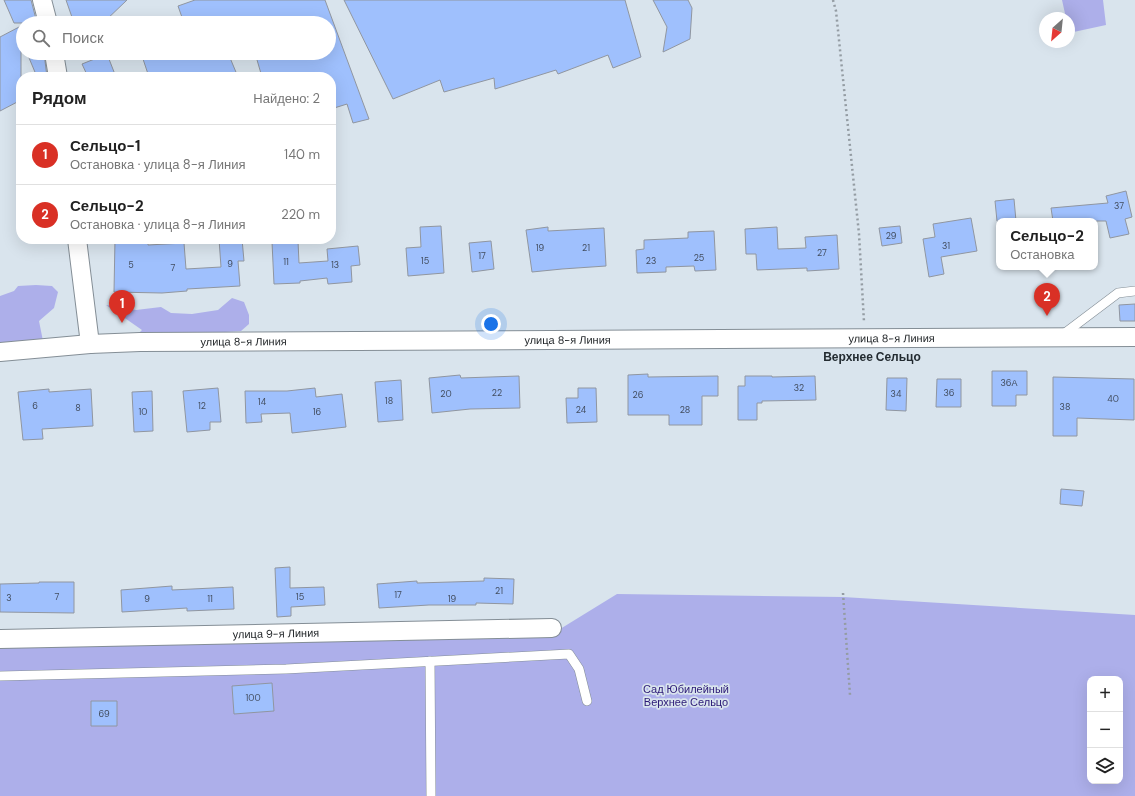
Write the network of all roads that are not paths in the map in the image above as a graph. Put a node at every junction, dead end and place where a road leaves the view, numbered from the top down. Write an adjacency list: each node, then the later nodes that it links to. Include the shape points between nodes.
1 (42, 0): 2 (street)
2 (46, 16)
3 (55, 60): 4 (street)
4 (57, 72)
5 (78, 244): 9 (street)
6 (1135, 291): 8 (lane, via 1118,293)
7 (1135, 337): 8 (street, улица 8-я Линия)
8 (1058, 338): 9 (street, улица 8-я Линия)
9 (90, 344): 10 (street, улица 8-я Линия)
10 (0, 352)
11 (552, 628): 12 (street, улица 9-я Линия)
12 (0, 639)
13 (430, 661): 14 (lane, via 286,669); 15 (lane, via 569,654 579,669); 16 (lane)
14 (0, 676)
15 (587, 701)
16 (431, 796)

